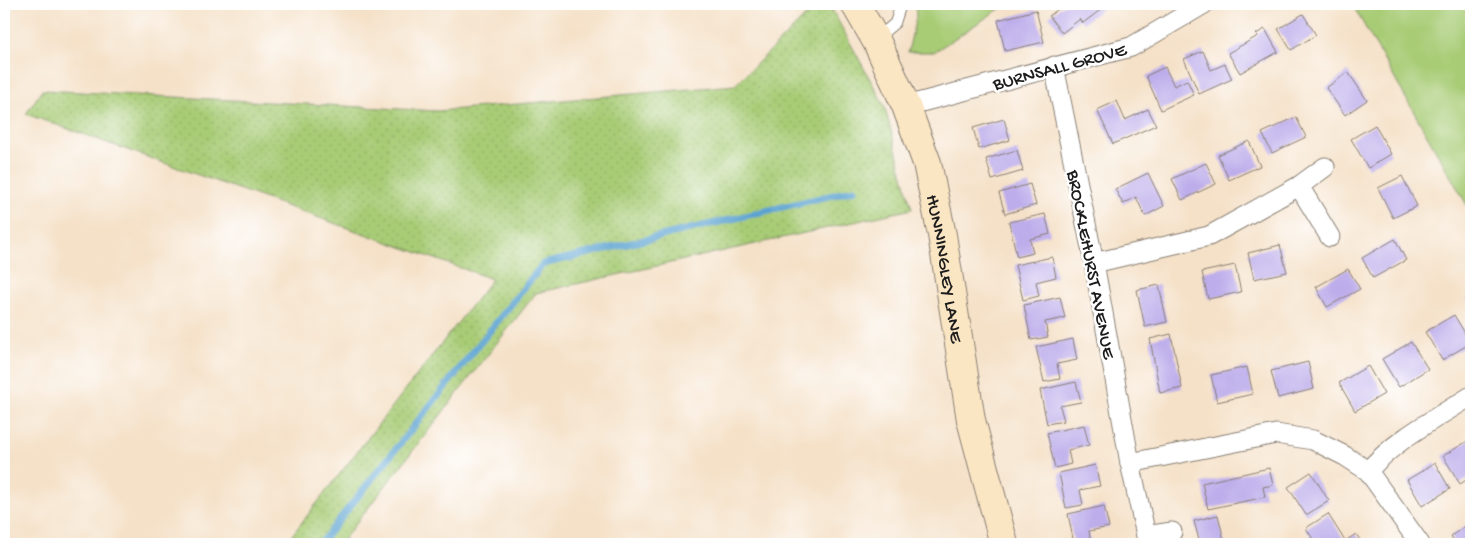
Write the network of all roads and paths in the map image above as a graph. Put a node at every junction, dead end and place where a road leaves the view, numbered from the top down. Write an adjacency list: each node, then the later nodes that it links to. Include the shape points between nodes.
1 (855, 4): 4 (main road, HUNNINGLEY LANE)
2 (901, 4): 4 (lane, via 895,23)
3 (1204, 4): 5 (street, BURNSALL GROVE, via 1131,47)
4 (876, 39): 6 (main road, HUNNINGLEY LANE)
5 (1054, 66): 6 (street, BURNSALL GROVE); 10 (street, BROCKLEHURST AVENUE)
6 (906, 106): 16 (main road, HUNNINGLEY LANE, via 927,163 942,235 971,420)
7 (1325, 167): 8 (street)
8 (1299, 186): 9 (street); 10 (street, via 1209,236)
9 (1330, 237)
10 (1094, 263): 12 (street, BROCKLEHURST AVENUE)
11 (1471, 396): 13 (street, via 1400,441)
12 (1130, 462): 13 (street, via 1276,434 1313,440); 15 (street, BROCKLEHURST AVENUE)
13 (1368, 472): 17 (street)
14 (1172, 532): 15 (street)
15 (1147, 540)
16 (1004, 544)
17 (1420, 544)

